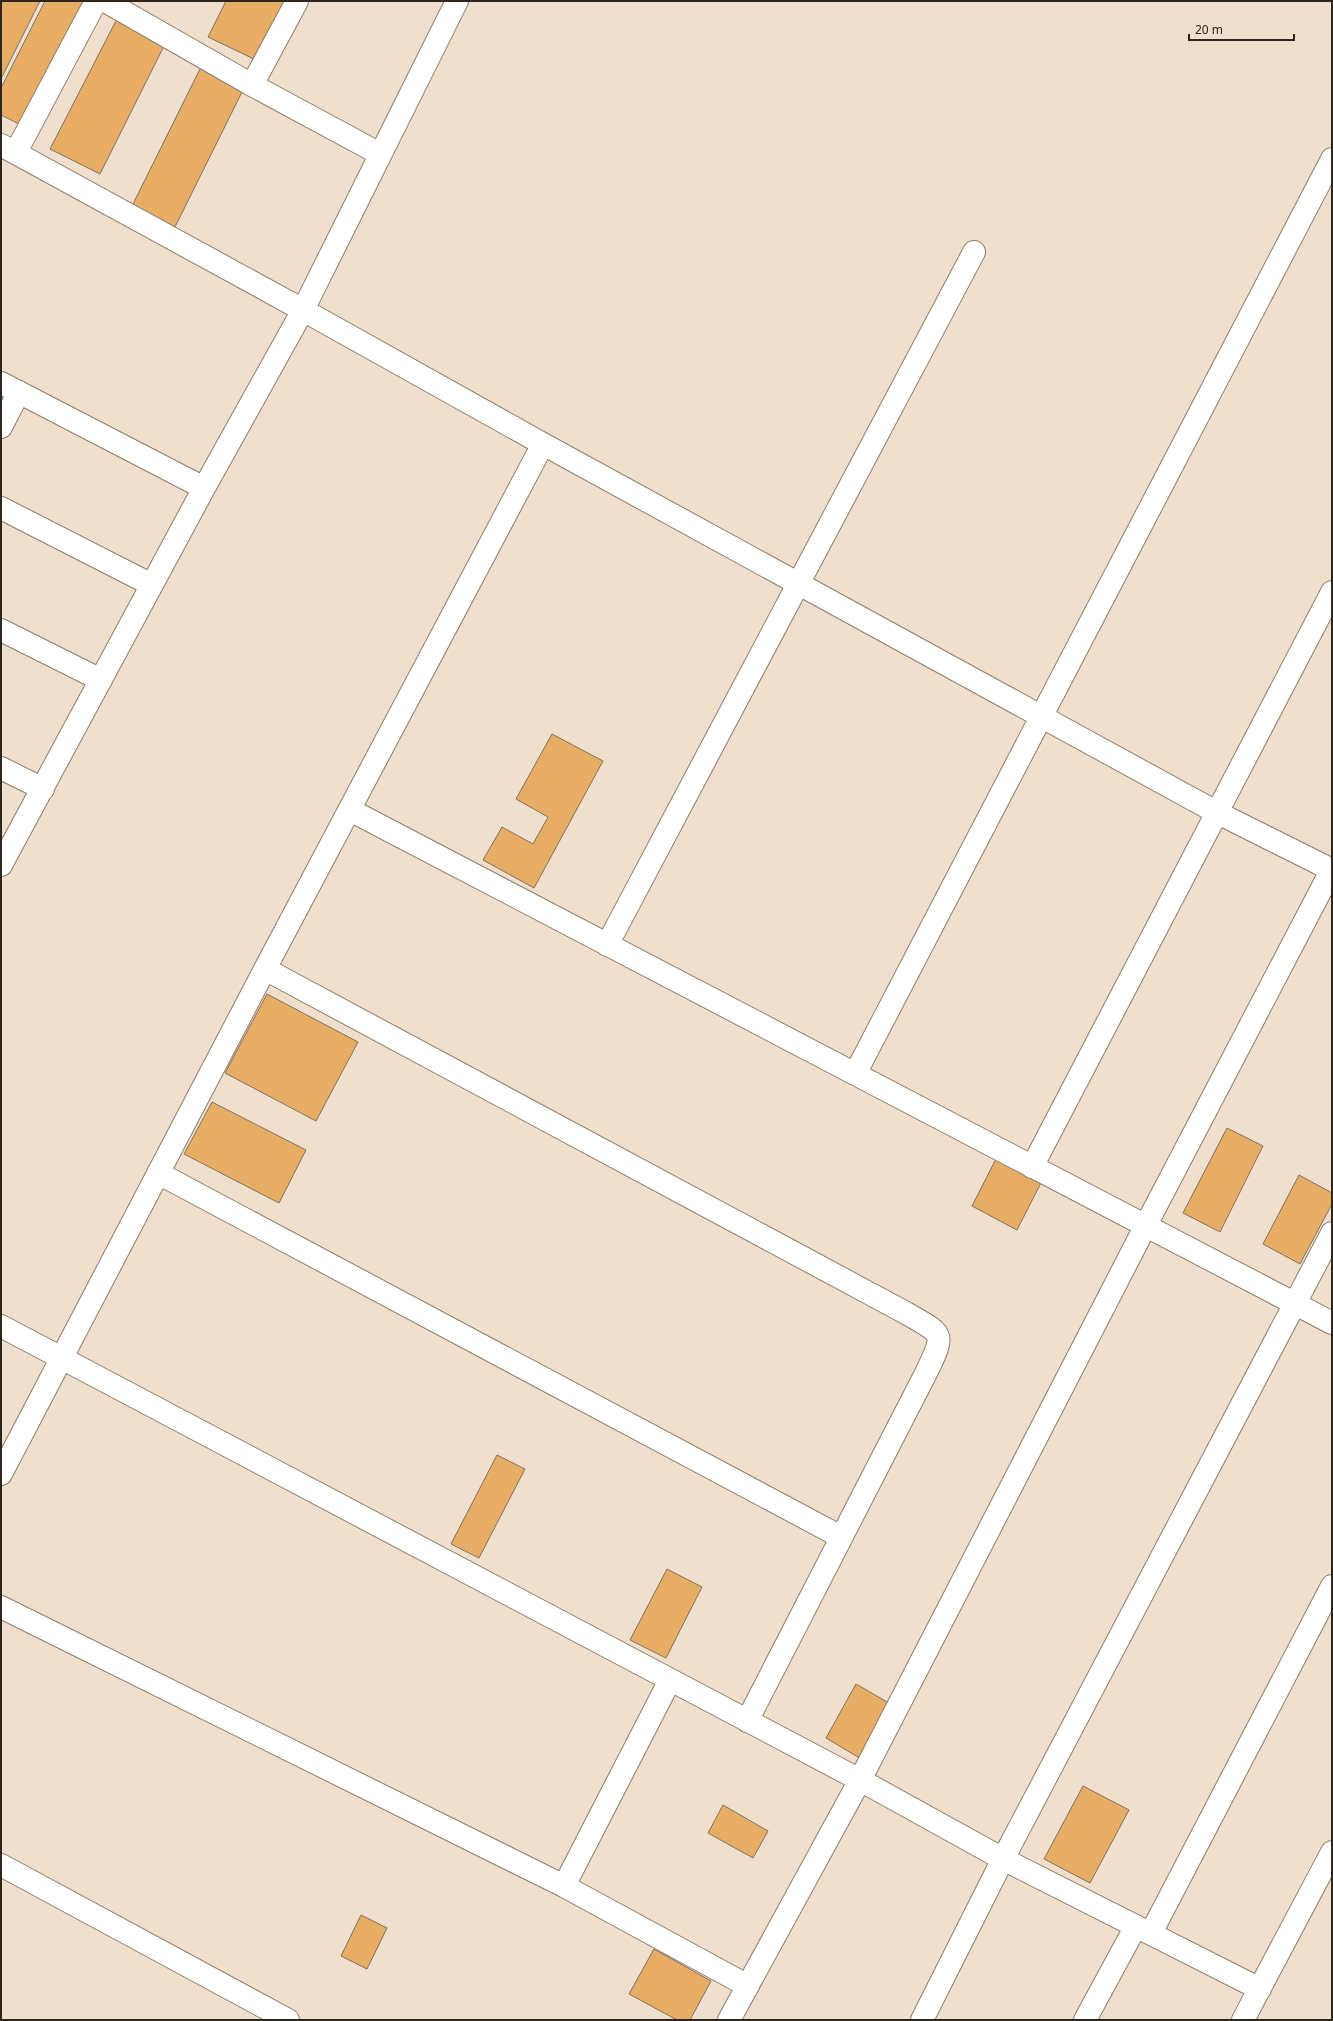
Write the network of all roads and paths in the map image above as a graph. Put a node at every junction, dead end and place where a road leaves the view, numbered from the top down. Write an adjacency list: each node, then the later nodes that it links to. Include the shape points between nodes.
1 (96, 1): 6 (street)
2 (105, 1): 5 (street)
3 (297, 1): 5 (street)
4 (457, 1): 7 (street)
5 (252, 85): 7 (street)
6 (8, 148): 10 (street)
7 (380, 154): 10 (street)
8 (1332, 159): 21 (street)
9 (974, 252): 16 (street)
10 (303, 310): 13 (street); 14 (street)
11 (10, 388): 12 (street); 14 (street)
12 (1, 427)
13 (543, 444): 16 (street); 24 (street)
14 (204, 488): 17 (street)
15 (1, 508): 17 (street)
16 (799, 584): 21 (street); 28 (street)
17 (152, 585): 20 (street)
18 (1332, 592): 25 (street)
19 (1, 630): 20 (street)
20 (101, 680): 23 (street)
21 (1042, 716): 25 (street); 30 (street)
22 (1, 768): 23 (street)
23 (43, 789): 26 (street)
24 (350, 810): 28 (street); 29 (street)
25 (1216, 812): 27 (street); 31 (street)
26 (1, 865)
27 (1332, 870): 33 (street)
28 (607, 945): 30 (street)
29 (265, 969): 32 (street); 40 (street, via 934,1330 940,1344 937,1351)
30 (855, 1074): 31 (street)
31 (1032, 1167): 33 (street)
32 (158, 1173): 38 (street); 40 (street)
33 (1146, 1225): 35 (street); 45 (street)
34 (1332, 1233): 35 (street)
35 (1294, 1303): 36 (street); 47 (street)
36 (1332, 1323)
37 (1, 1326): 38 (street)
38 (60, 1357): 39 (street); 43 (street)
39 (1, 1474)
40 (841, 1537): 44 (street)
41 (1332, 1586): 50 (street)
42 (1, 1607): 49 (street)
43 (670, 1680): 44 (street); 49 (street)
44 (747, 1721): 45 (street)
45 (860, 1780): 47 (street); 51 (street)
46 (1332, 1852): 52 (street)
47 (1003, 1859): 50 (street); 55 (street)
48 (1, 1865): 53 (street)
49 (564, 1886): 51 (street)
50 (1144, 1930): 52 (street); 56 (street)
51 (748, 1986): 54 (street)
52 (1260, 1989): 57 (street)
53 (288, 2020)
54 (730, 2020)
55 (922, 2020)
56 (1085, 2020)
57 (1243, 2020)

